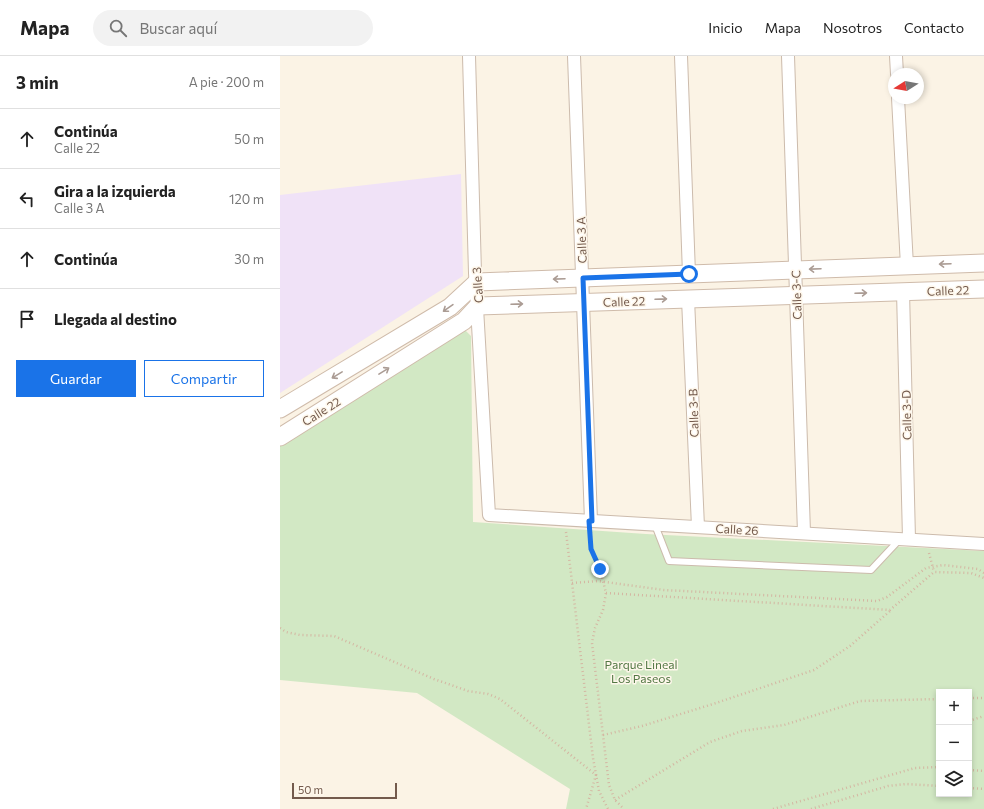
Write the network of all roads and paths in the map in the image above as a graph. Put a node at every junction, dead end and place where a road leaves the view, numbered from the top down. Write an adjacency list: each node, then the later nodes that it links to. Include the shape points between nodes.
1 (469, 56): 13 (street, Calle 3)
2 (574, 56): 12 (street, Calle 3 A)
3 (681, 56): 11 (street)
4 (788, 56): 10 (street, Calle 3-C)
5 (896, 56): 6 (street)
6 (897, 68)
7 (898, 104): 9 (street)
8 (984, 263): 9 (street, Calle 22, one-way to 9)
9 (907, 266): 10 (street, Calle 22, one-way to 10)
10 (795, 270): 11 (street, Calle 22); 16 (street, Calle 3-C)
11 (689, 274): 12 (street, Calle 22)
12 (583, 278): 13 (street, Calle 22, one-way to 13); 18 (street, Calle 3 A)
13 (477, 282): 19 (street, Calle 3); 20 (street, Calle 22, one-way to 20, via 450,307)
14 (984, 289): 15 (street, Calle 22)
15 (903, 292): 16 (street, Calle 22, one-way to 15); 28 (street, Calle 3-D)
16 (796, 295): 17 (street, Calle 22); 27 (street, Calle 3-C)
17 (688, 299): 18 (street, Calle 22, one-way to 17); 26 (street, Calle 3-B)
18 (584, 302): 19 (street, Calle 22, one-way to 18); 24 (street, Calle 3 A)
19 (478, 306): 21 (street, Calle 22, one-way to 19, via 464,321); 22 (street, Calle 3)
20 (280, 409)
21 (280, 436)
22 (489, 515): 23 (street, Calle 26)
23 (565, 519): 24 (street, Calle 26); 36 (path)
24 (590, 521): 25 (street, Calle 26); 35 (path, via 591,549)
25 (655, 524): 26 (street, Calle 26); 28 (lane, via 669,561 871,570)
26 (698, 527): 27 (street, Calle 26)
27 (804, 533): 28 (street, Calle 26)
28 (905, 539): 29 (street, Calle 26)
29 (925, 540): 30 (street, Calle 26); 31 (path)
30 (984, 544)
31 (932, 566): 32 (path); 33 (path, via 978,569); 35 (path, via 876,601 664,590)
32 (934, 572): 34 (path, via 971,573); 38 (path)
33 (984, 573)
34 (984, 578)
35 (604, 582): 36 (path); 37 (path)
36 (572, 583): 49 (path)
37 (606, 593): 38 (path); 45 (path, via 592,643)
38 (890, 610): 45 (path, via 850,646 814,670 713,704)
39 (280, 628): 49 (path, via 300,635 334,636 434,679 500,699)
40 (972, 698): 41 (path)
41 (984, 698)
42 (936, 699): 53 (path, via 860,701 784,725 742,731 710,742)
43 (984, 716): 44 (path)
44 (972, 720)
45 (603, 736): 53 (path, via 609,785)
46 (936, 767): 57 (path, via 916,768)
47 (972, 770): 48 (path)
48 (984, 771)
49 (596, 775): 54 (path); 55 (path, via 599,791)
50 (936, 786): 58 (path, via 888,786)
51 (972, 788): 52 (path)
52 (984, 788)
53 (615, 800): 56 (path)
54 (586, 809)
55 (608, 809)
56 (624, 809)
57 (773, 809)
58 (811, 809)

